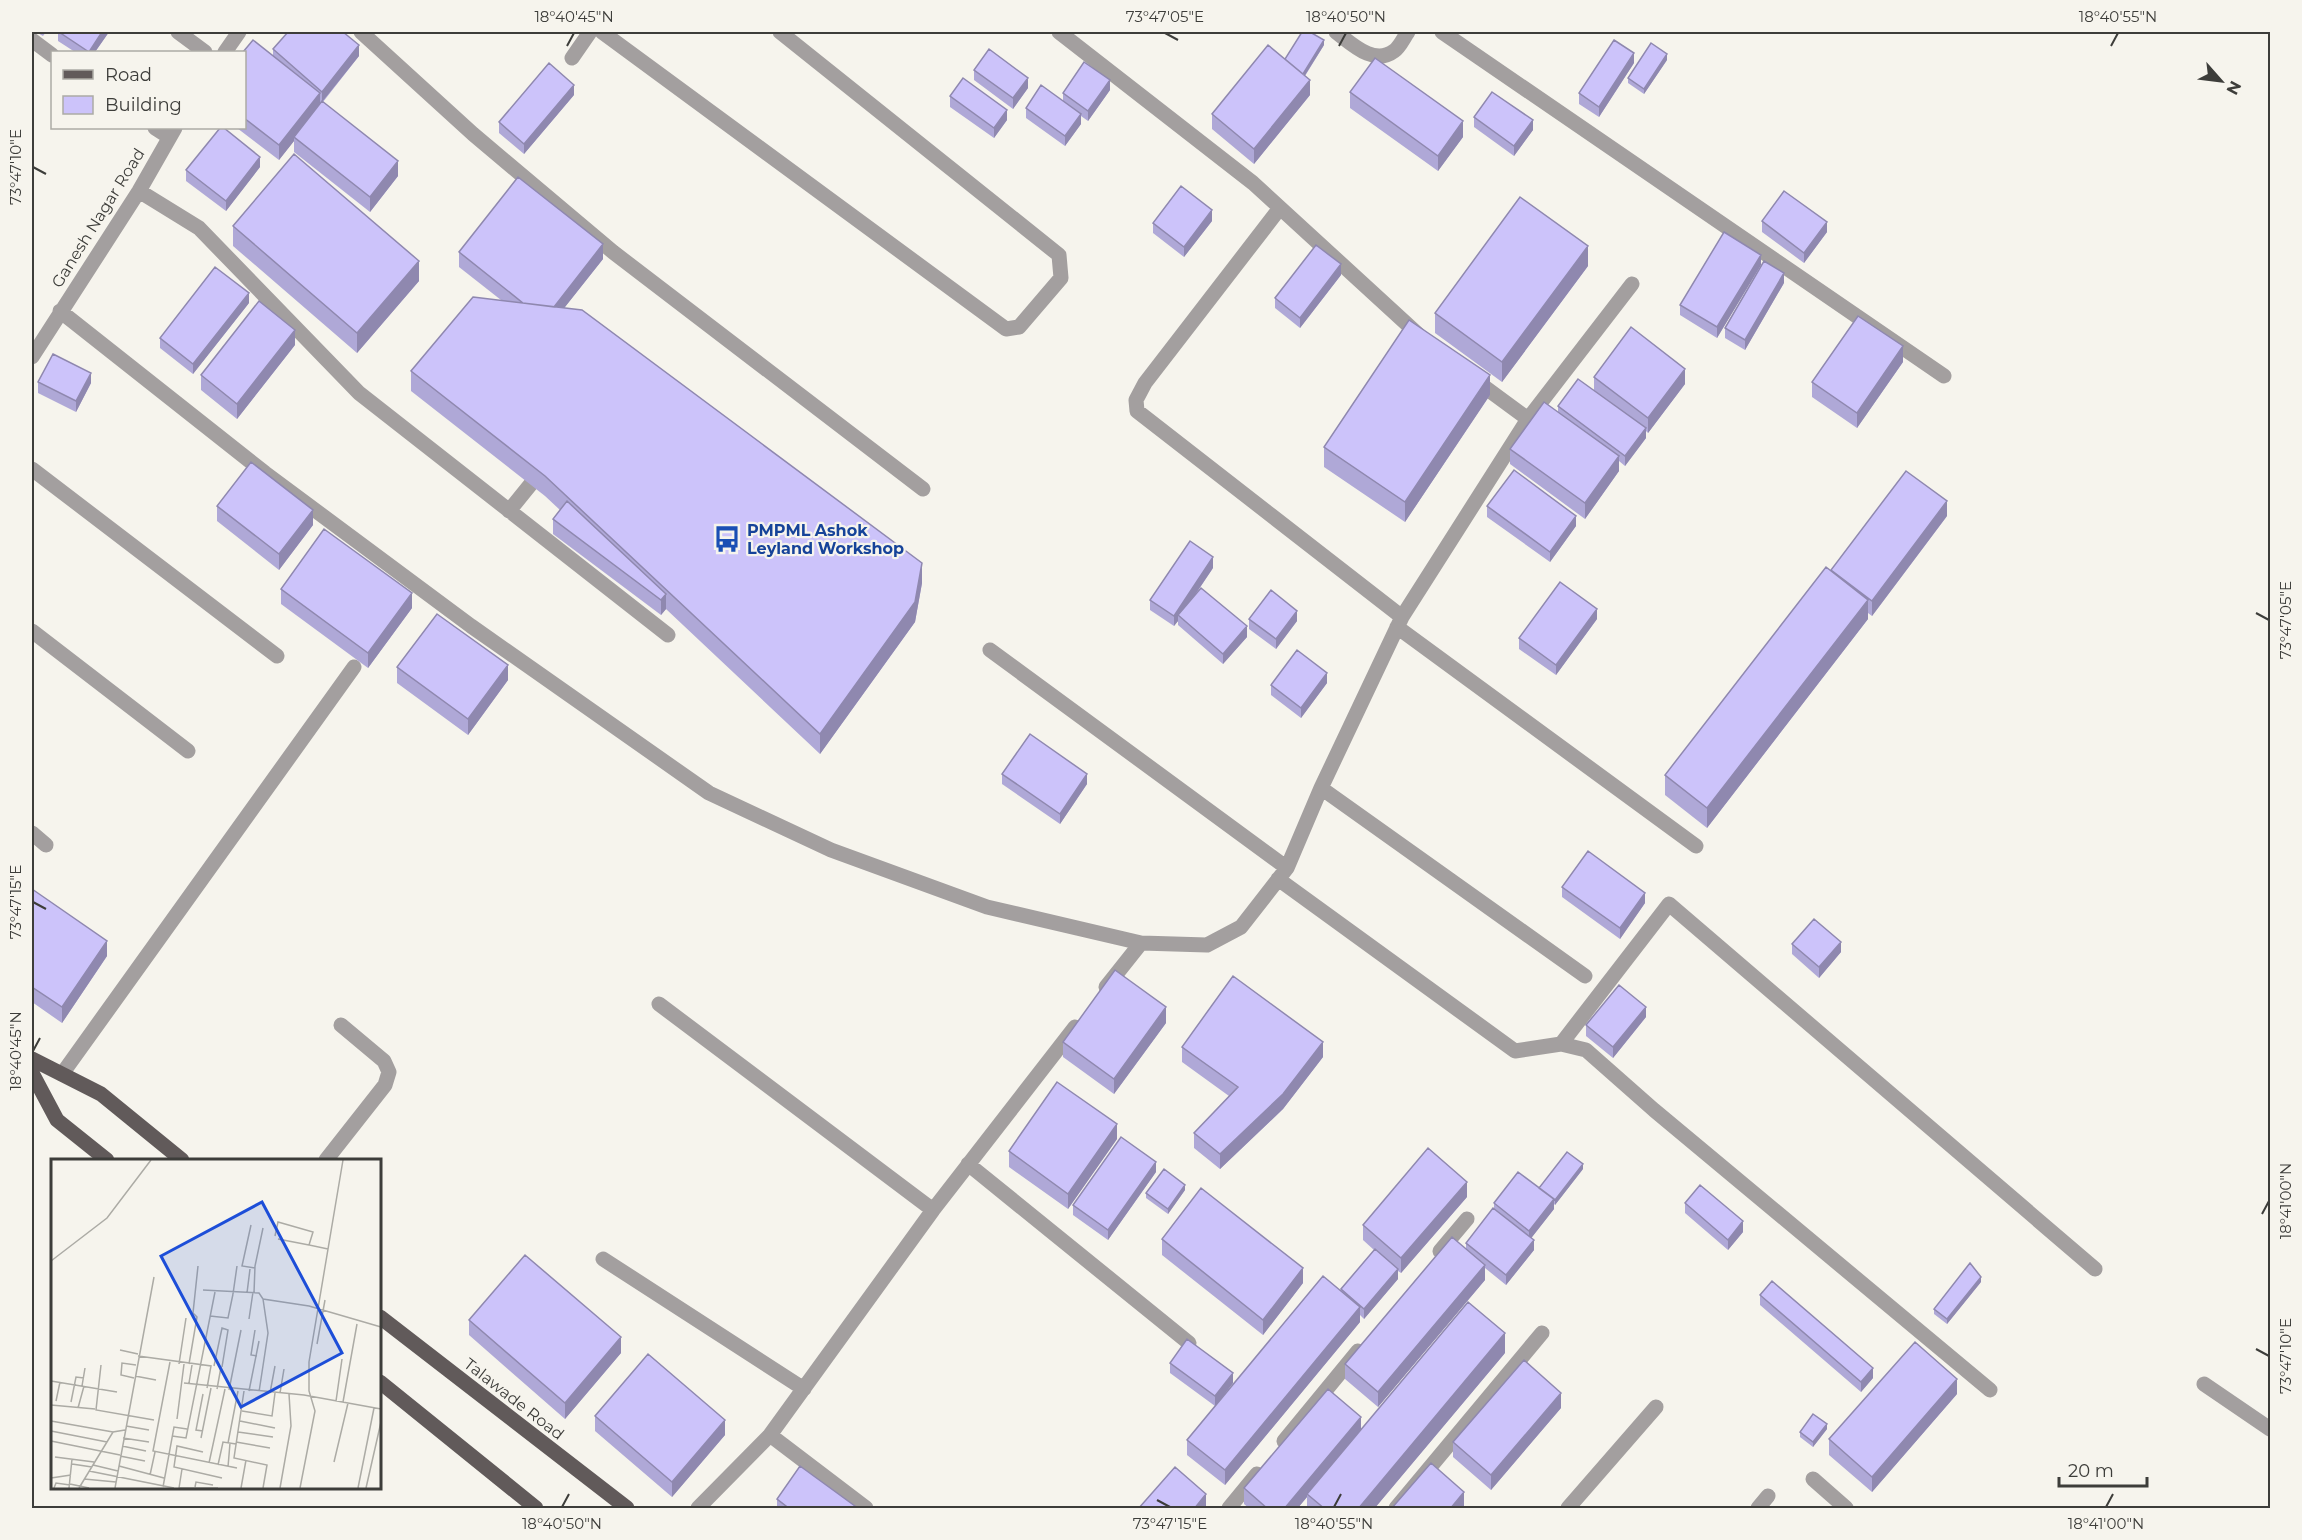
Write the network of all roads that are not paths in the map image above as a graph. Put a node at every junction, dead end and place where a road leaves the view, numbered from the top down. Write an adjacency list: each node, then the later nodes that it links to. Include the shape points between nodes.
1 (178, 32): 12 (street)
2 (239, 32): 13 (street)
3 (361, 32): 28 (street, via 473,134 613,252)
4 (590, 32): 15 (street)
5 (602, 32): 6 (street, via 1006,329 1019,327 1061,278 1059,255)
6 (780, 32)
7 (1059, 32): 18 (street)
8 (1336, 32): 9 (street, via 1370,55 1383,56 1396,50)
9 (1408, 32)
10 (1442, 32): 24 (street)
11 (32, 40): 14 (street)
12 (204, 51)
13 (226, 51)
14 (51, 54)
15 (572, 58)
16 (172, 132): 17 (street, Ganesh Nagar Road)
17 (139, 191): 20 (street, Ganesh Nagar Road); 29 (street, via 200,228 359,393)
18 (1280, 208): 21 (street); 30 (street, via 1145,383 1136,400 1137,411)
19 (1632, 284): 25 (street)
20 (60, 311): 22 (street, Ganesh Nagar Road); 42 (street, via 266,473 471,626 709,793 831,850 987,907)
21 (1434, 348)
22 (32, 357)
23 (1467, 374): 25 (street)
24 (1944, 376)
25 (1528, 419): 30 (street)
26 (551, 460): 29 (street)
27 (32, 469): 34 (street)
28 (923, 489)
29 (509, 511): 32 (street)
30 (1399, 622): 37 (street); 40 (street)
31 (32, 631): 36 (street)
32 (668, 635)
33 (990, 650): 41 (street)
34 (277, 656)
35 (354, 667): 51 (street)
36 (188, 751)
37 (1321, 788): 41 (street); 43 (street)
38 (32, 833): 39 (street)
39 (46, 845)
40 (1696, 846)
41 (1283, 873): 42 (street, via 1241,927 1207,945); 48 (street, via 1515,1052)
42 (1141, 943): 44 (street)
43 (1585, 976)
44 (1097, 998)
45 (659, 1004): 56 (street)
46 (1083, 1016): 55 (street)
47 (341, 1025): 54 (street, via 384,1061 389,1072 385,1085)
48 (1561, 1044): 60 (street, via 1669,904); 68 (street, via 1586,1050)
49 (32, 1059): 51 (main road)
50 (32, 1073): 52 (main road, via 57,1120)
51 (62, 1074): 53 (main road, via 101,1094)
52 (105, 1159)
53 (180, 1159)
54 (328, 1159)
55 (968, 1164): 56 (street); 64 (street)
56 (933, 1210): 67 (street)
57 (1467, 1219): 59 (street)
58 (603, 1259): 67 (street)
59 (1430, 1264)
60 (2096, 1269)
61 (381, 1318): 75 (main road, Talawade Road)
62 (1542, 1333): 79 (street)
63 (1370, 1337): 78 (street)
64 (1190, 1343)
65 (381, 1383): 74 (main road)
66 (2204, 1384): 70 (street)
67 (804, 1389): 71 (street)
68 (1990, 1390)
69 (1656, 1407): 80 (street)
70 (2271, 1429)
71 (770, 1435): 76 (street); 77 (street)
72 (1812, 1479): 82 (street)
73 (1768, 1496): 81 (street)
74 (536, 1509)
75 (627, 1509)
76 (698, 1509)
77 (866, 1509)
78 (1229, 1509)
79 (1396, 1509)
80 (1568, 1509)
81 (1758, 1509)
82 (1846, 1509)

